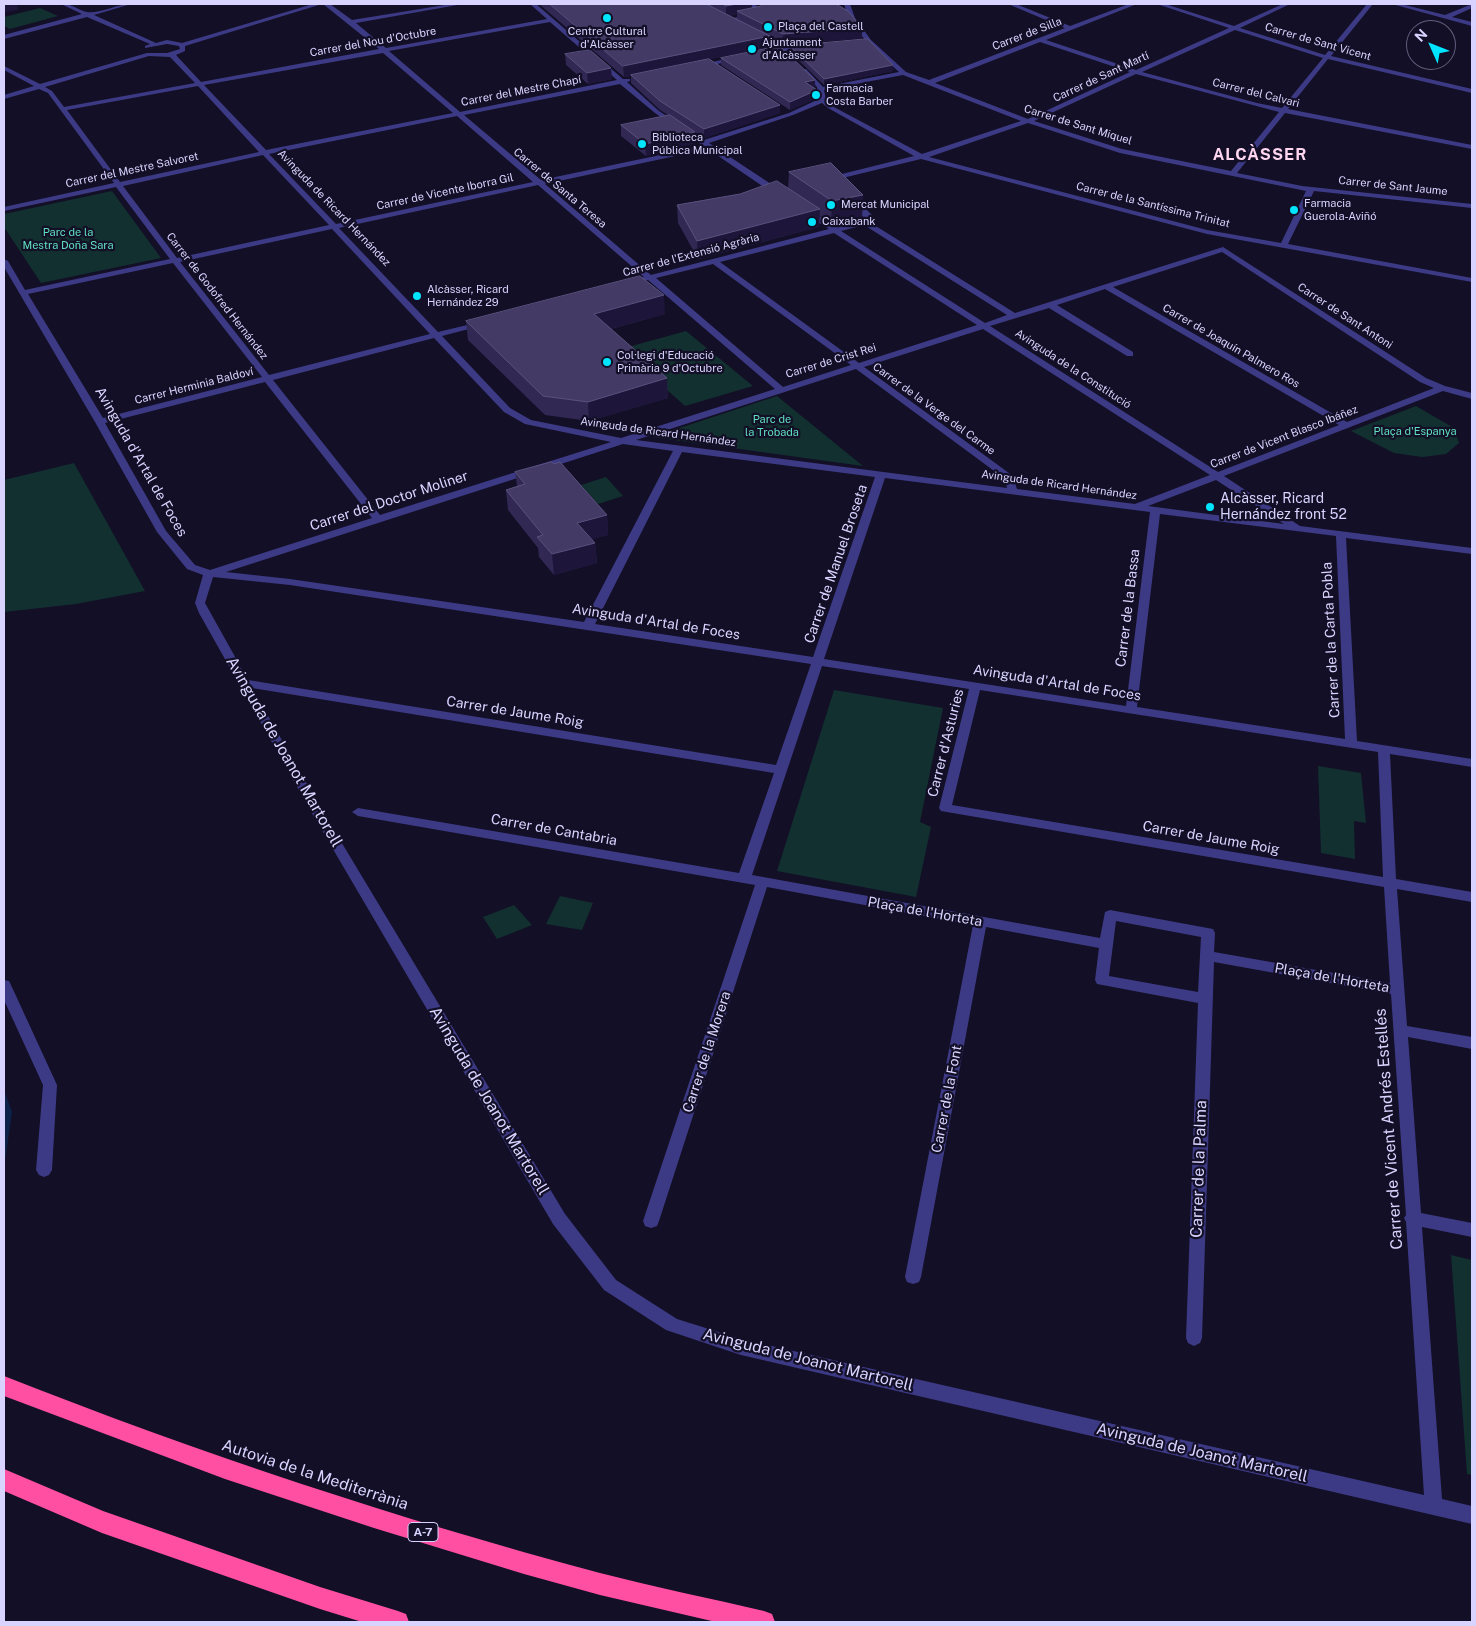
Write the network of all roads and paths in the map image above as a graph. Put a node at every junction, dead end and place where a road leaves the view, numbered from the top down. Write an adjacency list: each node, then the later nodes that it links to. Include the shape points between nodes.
1 (64, 4): 16 (street)
2 (128, 4): 16 (street)
3 (319, 4): 32 (street)
4 (326, 4): 21 (street, Carrer de Santa Teresa)
5 (460, 4): 21 (street)
6 (533, 4): 19 (street)
7 (847, 4): 27 (street, via 852,18)
8 (1011, 4): 24 (street)
9 (1134, 4): 24 (street, Carrer de Silla)
10 (1160, 4): 25 (street, Carrer de Sant Vicent)
11 (1287, 4): 25 (street, Carrer de Sant Martí)
12 (1370, 4): 40 (street)
13 (1396, 4): 18 (street)
14 (754, 5): 20 (street, via 760,12 758,14)
15 (1472, 6): 18 (street)
16 (87, 15): 26 (street); 31 (street)
17 (720, 17): 20 (street)
18 (1446, 17): 22 (street)
19 (552, 20): 35 (street, Carrer del Nou d'Octubre); 48 (street)
20 (727, 20): 23 (street)
21 (351, 22): 35 (street, Carrer de Santa Teresa)
22 (1472, 24)
23 (742, 27)
24 (1069, 28): 28 (street, Carrer de Silla)
25 (1233, 28): 40 (street, Carrer de Sant Vicent); 45 (street, Carrer de Sant Martí)
26 (4, 38)
27 (869, 40): 29 (street); 46 (street)
28 (1040, 40): 45 (street, Carrer del Calvari); 49 (street, Carrer de Silla)
29 (859, 41)
30 (769, 42): 34 (street)
31 (154, 44): 32 (street, via 173,42); 37 (street, via 145,50)
32 (182, 45): 38 (street, via 183,50)
33 (811, 45): 34 (street)
34 (781, 49): 36 (street); 52 (street)
35 (382, 50): 50 (street, Carrer del Nou d'Octubre); 58 (street, Carrer de Santa Teresa)
36 (763, 53)
37 (149, 54): 38 (street); 51 (street)
38 (171, 54): 50 (street, Avinguda de Ricard Hernández)
39 (745, 56): 41 (street)
40 (1326, 58): 53 (street, Carrer de Sant Vicent); 57 (street)
41 (710, 64): 42 (street); 44 (street)
42 (692, 67)
43 (4, 68): 51 (street, Carrer de Godofred Hernández)
44 (723, 72)
45 (1135, 72): 57 (street, Carrer del Calvari); 59 (street, Carrer de Sant Martí)
46 (904, 73): 49 (street, Carrer de Sant Miquel); 52 (street)
47 (640, 78): 48 (street, Carrer del Mestre Chapí)
48 (622, 82): 58 (street, Carrer del Mestre Chapí); 60 (street, via 657,112)
49 (928, 83): 59 (street, Carrer de Sant Miquel)
50 (199, 84): 56 (street, Carrer del Nou d'Octubre); 62 (street, Avinguda de Ricard Hernández)
51 (40, 86): 54 (street); 56 (street, Carrer de Godofred Hernández, via 50,92)
52 (821, 89): 55 (street)
53 (1472, 91)
54 (4, 97)
55 (823, 100): 60 (street, Carrer de Vicente Iborra Gil); 63 (street, Carrer de la Santíssima Trinitat, via 830,107)
56 (63, 109): 68 (street, Carrer de Godofred Hernández)
57 (1281, 111): 61 (street, Carrer del Calvari); 64 (street)
58 (457, 114): 62 (street, Carrer del Mestre Chapí); 67 (street, Carrer de Santa Teresa)
59 (1028, 121): 63 (street, Carrer de Sant Martí); 64 (street, Carrer de Sant Miquel, via 1120,151)
60 (705, 145): 67 (street, Carrer de Vicente Iborra Gil); 72 (street)
61 (1472, 147)
62 (264, 153): 68 (street, Carrer del Mestre Salvoret); 77 (street, Avinguda de Ricard Hernández)
63 (919, 156): 65 (street, Carrer de Sant Martí); 79 (street, Carrer de la Santíssima Trinitat)
64 (1233, 173): 70 (street, Carrer de Sant Miquel)
65 (830, 180): 66 (street, Carrer de Sant Martí); 69 (street)
66 (821, 182)
67 (538, 184): 77 (street, Carrer de Vicente Iborra Gil); 86 (street, Carrer de Santa Teresa)
68 (118, 185): 75 (street, Carrer del Mestre Salvoret); 83 (street, Carrer de Godofred Hernández)
69 (836, 186)
70 (1311, 189): 73 (street, Carrer de Sant Jaume); 80 (street)
71 (843, 192): 76 (street, via 870,218)
72 (786, 194)
73 (1472, 206)
74 (800, 208): 78 (street, Avinguda de la Constitució)
75 (4, 209)
76 (866, 223): 78 (street, Carrer de l'Extensió Agrària); 92 (street, Avinguda de la Constitució)
77 (334, 227): 83 (street, Carrer de Vicente Iborra Gil); 95 (street, Avinguda de Ricard Hernández)
78 (834, 230): 84 (street, Carrer de l'Extensió Agrària); 94 (street, Avinguda de la Constitució)
79 (1225, 236): 80 (street, Carrer de la Santíssima Trinitat); 81 (street)
80 (1284, 245): 87 (street, Carrer de la Santíssima Trinitat)
81 (1223, 249): 89 (street, Carrer de Crist Rei); 99 (street, Carrer de Sant Antoni, via 1423,380)
82 (4, 261): 85 (street, Avinguda d'Artal de Foces)
83 (175, 261): 90 (street, Carrer de Vicente Iborra Gil); 98 (street, Carrer de Godofred Hernández)
84 (714, 261): 86 (street, Carrer de l'Extensió Agrària); 97 (street, Carrer de la Verge del Carme)
85 (9, 278): 90 (street, Avinguda d'Artal de Foces)
86 (649, 278): 88 (street, Carrer de l'Extensió Agrària); 100 (street, Carrer de Santa Teresa)
87 (1472, 280)
88 (621, 285)
89 (1105, 286): 91 (street, Carrer de Crist Rei); 103 (street, Carrer de Joaquín Palmero Ros)
90 (23, 293): 102 (street, Avinguda d'Artal de Foces)
91 (1049, 304): 92 (street, Carrer de Crist Rei); 96 (street)
92 (1012, 315): 94 (street, Carrer de Crist Rei)
93 (489, 321): 95 (street)
94 (983, 324): 97 (street, Carrer de Crist Rei); 109 (street, Avinguda de la Constitució)
95 (438, 334): 98 (street, Carrer Herminia Baldoví); 104 (street, Avinguda de Ricard Hernández, via 507,410 528,422)
96 (1130, 354)
97 (856, 366): 100 (street, Carrer de Crist Rei); 110 (street, Carrer de la Verge del Carme, via 1010,478)
98 (268, 379): 102 (street, Carrer Herminia Baldoví); 113 (street, Carrer de Godofred Hernández)
99 (1442, 388): 101 (street, Carrer de Sant Antoni); 103 (street, Carrer de Vicent Blasco Ibáñez)
100 (780, 389): 105 (street, Carrer de Crist Rei)
101 (1472, 396)
102 (100, 422): 117 (street, Avinguda d'Artal de Foces, via 166,538 191,567)
103 (1347, 426): 109 (street, Carrer de Vicent Blasco Ibáñez)
104 (579, 433): 105 (street, Avinguda de Ricard Hernández); 107 (street, via 583,442)
105 (621, 441): 106 (street, Avinguda de Ricard Hernández); 107 (street, Carrer del Doctor Moliner)
106 (679, 448): 108 (street, Avinguda de Ricard Hernández); 118 (street)
107 (577, 456): 113 (street, Carrer del Doctor Moliner)
108 (880, 475): 110 (street, Avinguda de Ricard Hernández); 119 (street, Carrer de Manuel Broseta)
109 (1217, 476): 111 (street, Carrer de Vicent Blasco Ibáñez); 114 (street, Avinguda de la Constitució)
110 (1012, 491): 111 (street, Avinguda de Ricard Hernández)
111 (1135, 508): 112 (street, Avinguda de Ricard Hernández)
112 (1155, 510): 114 (street, Avinguda de Ricard Hernández); 122 (street, Carrer de la Bassa)
113 (377, 518): 117 (street, Carrer del Doctor Moliner)
114 (1299, 529): 115 (street, Avinguda de Ricard Hernández)
115 (1341, 535): 116 (street, Avinguda de Ricard Hernández); 123 (street, Carrer de la Carta Pobla)
116 (1472, 551)
117 (209, 573): 118 (street, Avinguda d'Artal de Foces); 120 (street, Avinguda de Joanot Martorell, via 200,603)
118 (588, 626): 119 (street, Avinguda d'Artal de Foces)
119 (817, 662): 121 (street, Avinguda d'Artal de Foces); 126 (street)
120 (245, 683): 126 (street, Carrer de Jaume Roig); 149 (street, Avinguda de Joanot Martorell, via 316,810 559,1220 610,1285 672,1325 741,1347)
121 (975, 686): 122 (street, Avinguda d'Artal de Foces); 127 (street, Carrer d'Asturies)
122 (1131, 710): 123 (street, Avinguda d'Artal de Foces)
123 (1351, 743): 124 (street, Avinguda d'Artal de Foces)
124 (1384, 749): 125 (street, Avinguda d'Artal de Foces); 131 (street, Carrer de Vicent Andrés Estellés)
125 (1472, 763)
126 (781, 770): 129 (street)
127 (945, 808): 131 (street, Carrer de Jaume Roig)
128 (358, 812): 129 (street, Carrer de Cantabria)
129 (744, 878): 130 (street, Plaça de l'Horteta)
130 (762, 882): 133 (street, Plaça de l'Horteta); 143 (street, Carrer de la Morera)
131 (1390, 883): 132 (street, Carrer de Jaume Roig); 137 (street, Carrer de Vicent Andrés Estellés)
132 (1472, 897)
133 (980, 922): 134 (street, Plaça de l'Horteta); 145 (street, Carrer de la Font)
134 (1107, 944): 135 (street, via 1110,916 1208,933); 138 (street, via 1102,980)
135 (1207, 956): 137 (street, Plaça de l'Horteta); 138 (street)
136 (4, 985): 141 (street, via 50,1085)
137 (1397, 990): 139 (street, Carrer de Vicent Andrés Estellés)
138 (1205, 999): 146 (street, Carrer de la Palma)
139 (1400, 1030): 140 (street); 142 (street, Carrer de Vicent Andrés Estellés)
140 (1472, 1043)
141 (44, 1170)
142 (1412, 1218): 144 (street); 149 (street, Carrer de Vicent Andrés Estellés)
143 (651, 1221)
144 (1472, 1230)
145 (913, 1277)
146 (1194, 1338)
147 (4, 1386): 152 (highway, Autovia de la Mediterrània / A-7, via 88,1420 330,1504 602,1584)
148 (4, 1480): 151 (highway, via 102,1522)
149 (1434, 1507): 150 (street, Avinguda de Joanot Martorell)
150 (1472, 1514)
151 (398, 1622)
152 (764, 1622)

